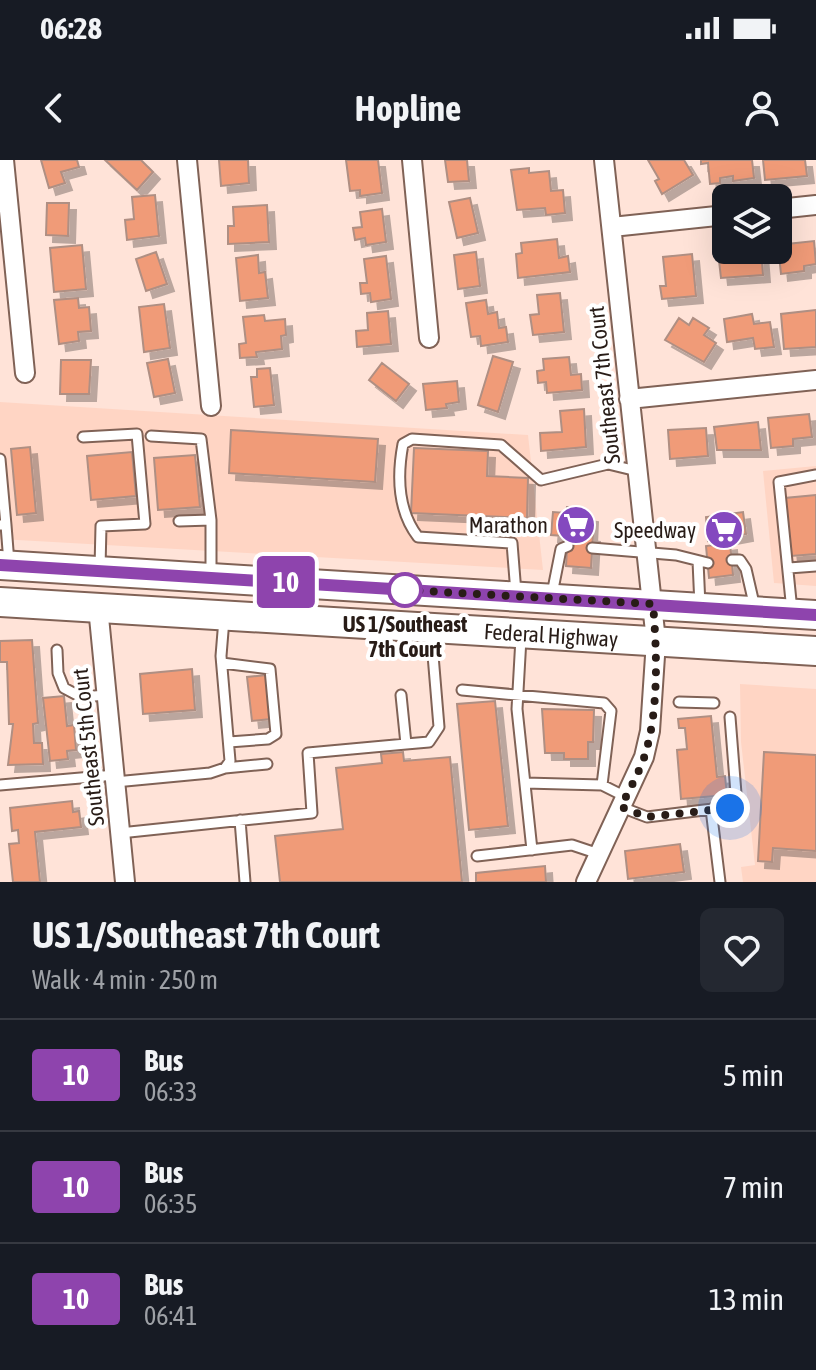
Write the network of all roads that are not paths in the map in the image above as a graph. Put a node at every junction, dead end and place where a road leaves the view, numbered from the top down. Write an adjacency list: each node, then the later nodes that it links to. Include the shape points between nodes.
1 (4, 160): 10 (street)
2 (187, 160): 13 (street)
3 (412, 160): 9 (street)
4 (604, 160): 8 (street, Southeast 7th Court)
5 (816, 205): 6 (street)
6 (792, 208)
7 (712, 216): 8 (street)
8 (612, 227): 12 (street, Southeast 7th Court)
9 (429, 338)
10 (25, 373)
11 (816, 380): 12 (street)
12 (629, 399): 17 (street, Southeast 7th Court)
13 (211, 406)
14 (151, 436): 19 (lane, via 201,439)
15 (83, 437): 30 (lane, via 137,434 145,524 101,526)
16 (0, 459): 21 (lane)
17 (637, 471): 24 (street, Southeast 7th Court); 33 (lane, via 608,464 541,480 501,445 412,439 403,444 400,490 407,524 418,537 512,543)
18 (816, 475): 28 (lane, via 779,482)
19 (211, 520): 20 (lane); 32 (lane)
20 (179, 521)
21 (3, 525): 26 (lane)
22 (568, 546): 34 (lane, via 561,549)
23 (592, 548): 24 (lane)
24 (647, 553): 36 (street, Southeast 7th Court); 38 (lane, via 703,562)
25 (732, 560): 39 (lane, via 740,560 746,569)
26 (5, 566): 29 (main road, Federal Highway)
27 (816, 566): 28 (lane)
28 (789, 568): 40 (lane)
29 (65, 569): 30 (main road, Federal Highway); 35 (main road, via 46,590)
30 (100, 571): 31 (main road, Federal Highway)
31 (167, 575): 32 (main road, Federal Highway); 37 (main road, via 121,589)
32 (211, 578): 33 (main road, Federal Highway)
33 (516, 596): 34 (main road, Federal Highway)
34 (552, 598): 36 (main road, Federal Highway)
35 (2, 602): 37 (main road, Federal Highway)
36 (653, 604): 38 (main road, Federal Highway); 44 (street, Southeast 7th Court)
37 (98, 607): 41 (main road, Federal Highway); 49 (street, Southeast 5th Court)
38 (700, 607): 39 (main road, Federal Highway)
39 (755, 611): 40 (main road, Federal Highway)
40 (804, 614)
41 (225, 615): 42 (main road, Federal Highway); 47 (lane)
42 (431, 628): 43 (main road, Federal Highway); 56 (lane, via 439,727 429,742)
43 (522, 633): 44 (main road, Federal Highway); 51 (lane)
44 (656, 641): 46 (main road, Federal Highway); 63 (street, Southeast 7th Court, via 650,731)
45 (57, 650): 49 (lane, via 64,688 81,697)
46 (816, 651)
47 (222, 663): 55 (lane); 55 (lane, via 270,669 276,734)
48 (462, 690): 51 (lane)
49 (107, 695): 59 (street, Southeast 5th Court)
50 (401, 695): 56 (lane)
51 (518, 695): 60 (lane); 62 (lane, via 604,703 611,711)
52 (679, 702): 53 (lane)
53 (714, 703)
54 (730, 717): 64 (lane, via 737,806)
55 (229, 742): 58 (lane)
56 (406, 744): 65 (lane, via 308,753 312,813)
57 (267, 764): 58 (lane)
58 (225, 768): 59 (lane)
59 (115, 779): 61 (lane); 66 (street, Southeast 5th Court)
60 (525, 783): 62 (lane); 67 (lane)
61 (0, 785)
62 (602, 785): 63 (lane)
63 (623, 802): 64 (lane, via 647,817); 68 (street, Southeast 7th Court)
64 (711, 809): 73 (lane)
65 (240, 820): 66 (lane); 71 (lane)
66 (120, 833): 70 (street, Southeast 5th Court)
67 (532, 850): 68 (lane, via 572,845); 69 (lane)
68 (599, 854): 72 (street, Southeast 7th Court)
69 (477, 856)
70 (125, 882)
71 (245, 882)
72 (586, 882)
73 (720, 882)

